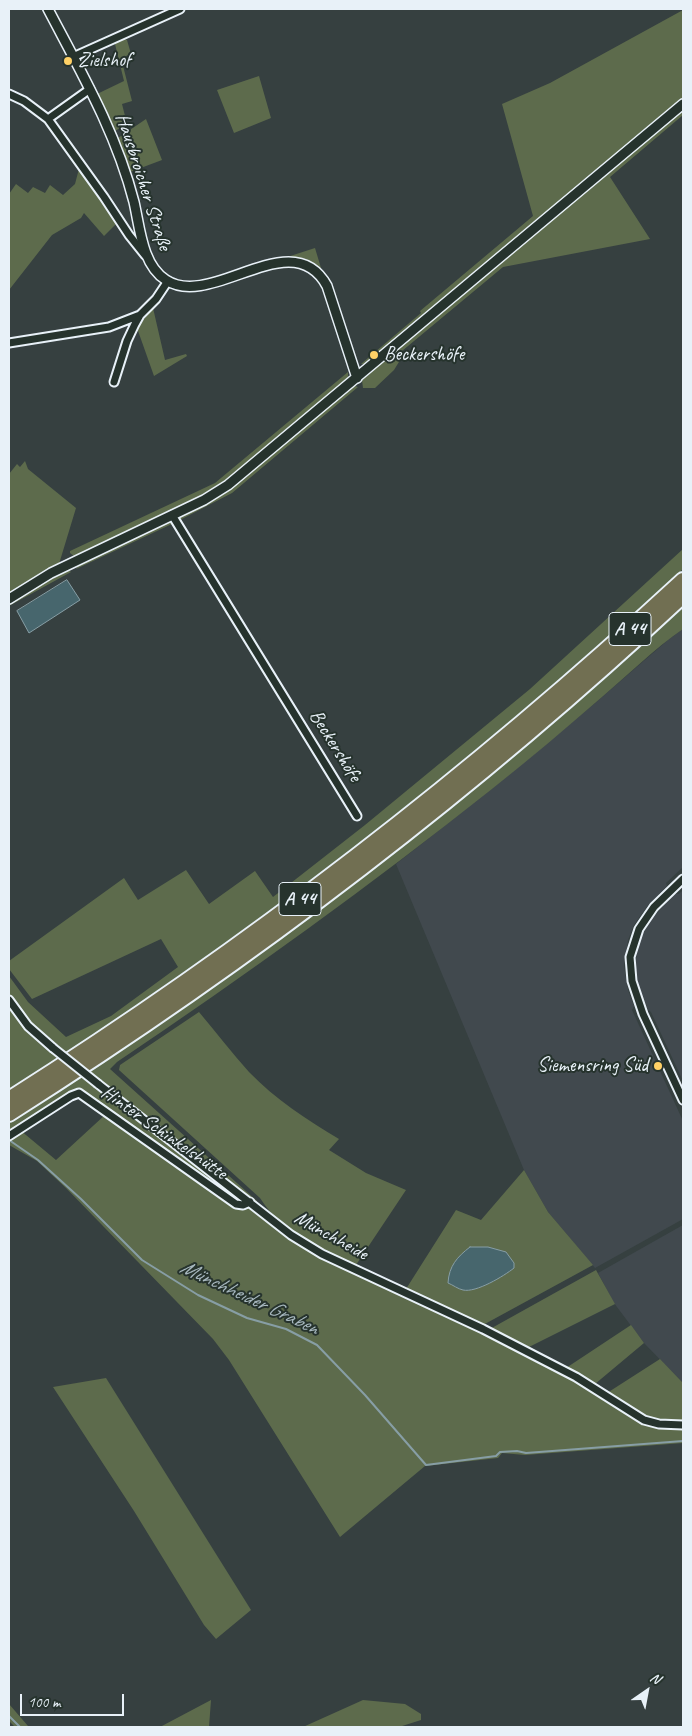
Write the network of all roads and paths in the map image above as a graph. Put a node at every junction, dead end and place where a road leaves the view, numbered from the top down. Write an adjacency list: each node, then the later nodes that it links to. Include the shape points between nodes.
1 (48, 9): 3 (street, Hausbroicher Straße)
2 (180, 9): 3 (street)
3 (73, 57): 4 (street, Hausbroicher Straße)
4 (90, 89): 7 (street); 8 (street, Hausbroicher Straße, via 120,157)
5 (9, 94): 7 (street)
6 (683, 104): 12 (street)
7 (48, 119): 8 (street)
8 (147, 256): 9 (street, Hausbroicher Straße, via 156,272)
9 (168, 281): 10 (street); 12 (street, via 179,286 192,286 279,263 294,262 308,266 327,286)
10 (140, 315): 11 (street, via 109,327); 13 (street, via 127,341)
11 (9, 343)
12 (357, 378): 14 (street, via 231,484)
13 (114, 382)
14 (172, 515): 16 (street, via 51,573); 18 (street, Beckershöfe)
15 (683, 580): 21 (highway, A 44, via 525,720 359,854 181,985)
16 (9, 599)
17 (681, 600): 23 (highway, A 44, via 525,736 366,864 185,997)
18 (357, 816)
19 (683, 879): 22 (street, via 654,907 639,929 630,957 632,981 643,1014)
20 (9, 1000): 25 (street, Münchheide, bridge, via 25,1022 53,1048)
21 (9, 1100)
22 (683, 1100)
23 (9, 1114)
24 (9, 1136): 25 (street, Hinter Schinkelshütte, via 79,1094 236,1204)
25 (250, 1202): 26 (street, Münchheide, via 291,1235 322,1254 492,1333 576,1377 644,1420)
26 (683, 1425)

